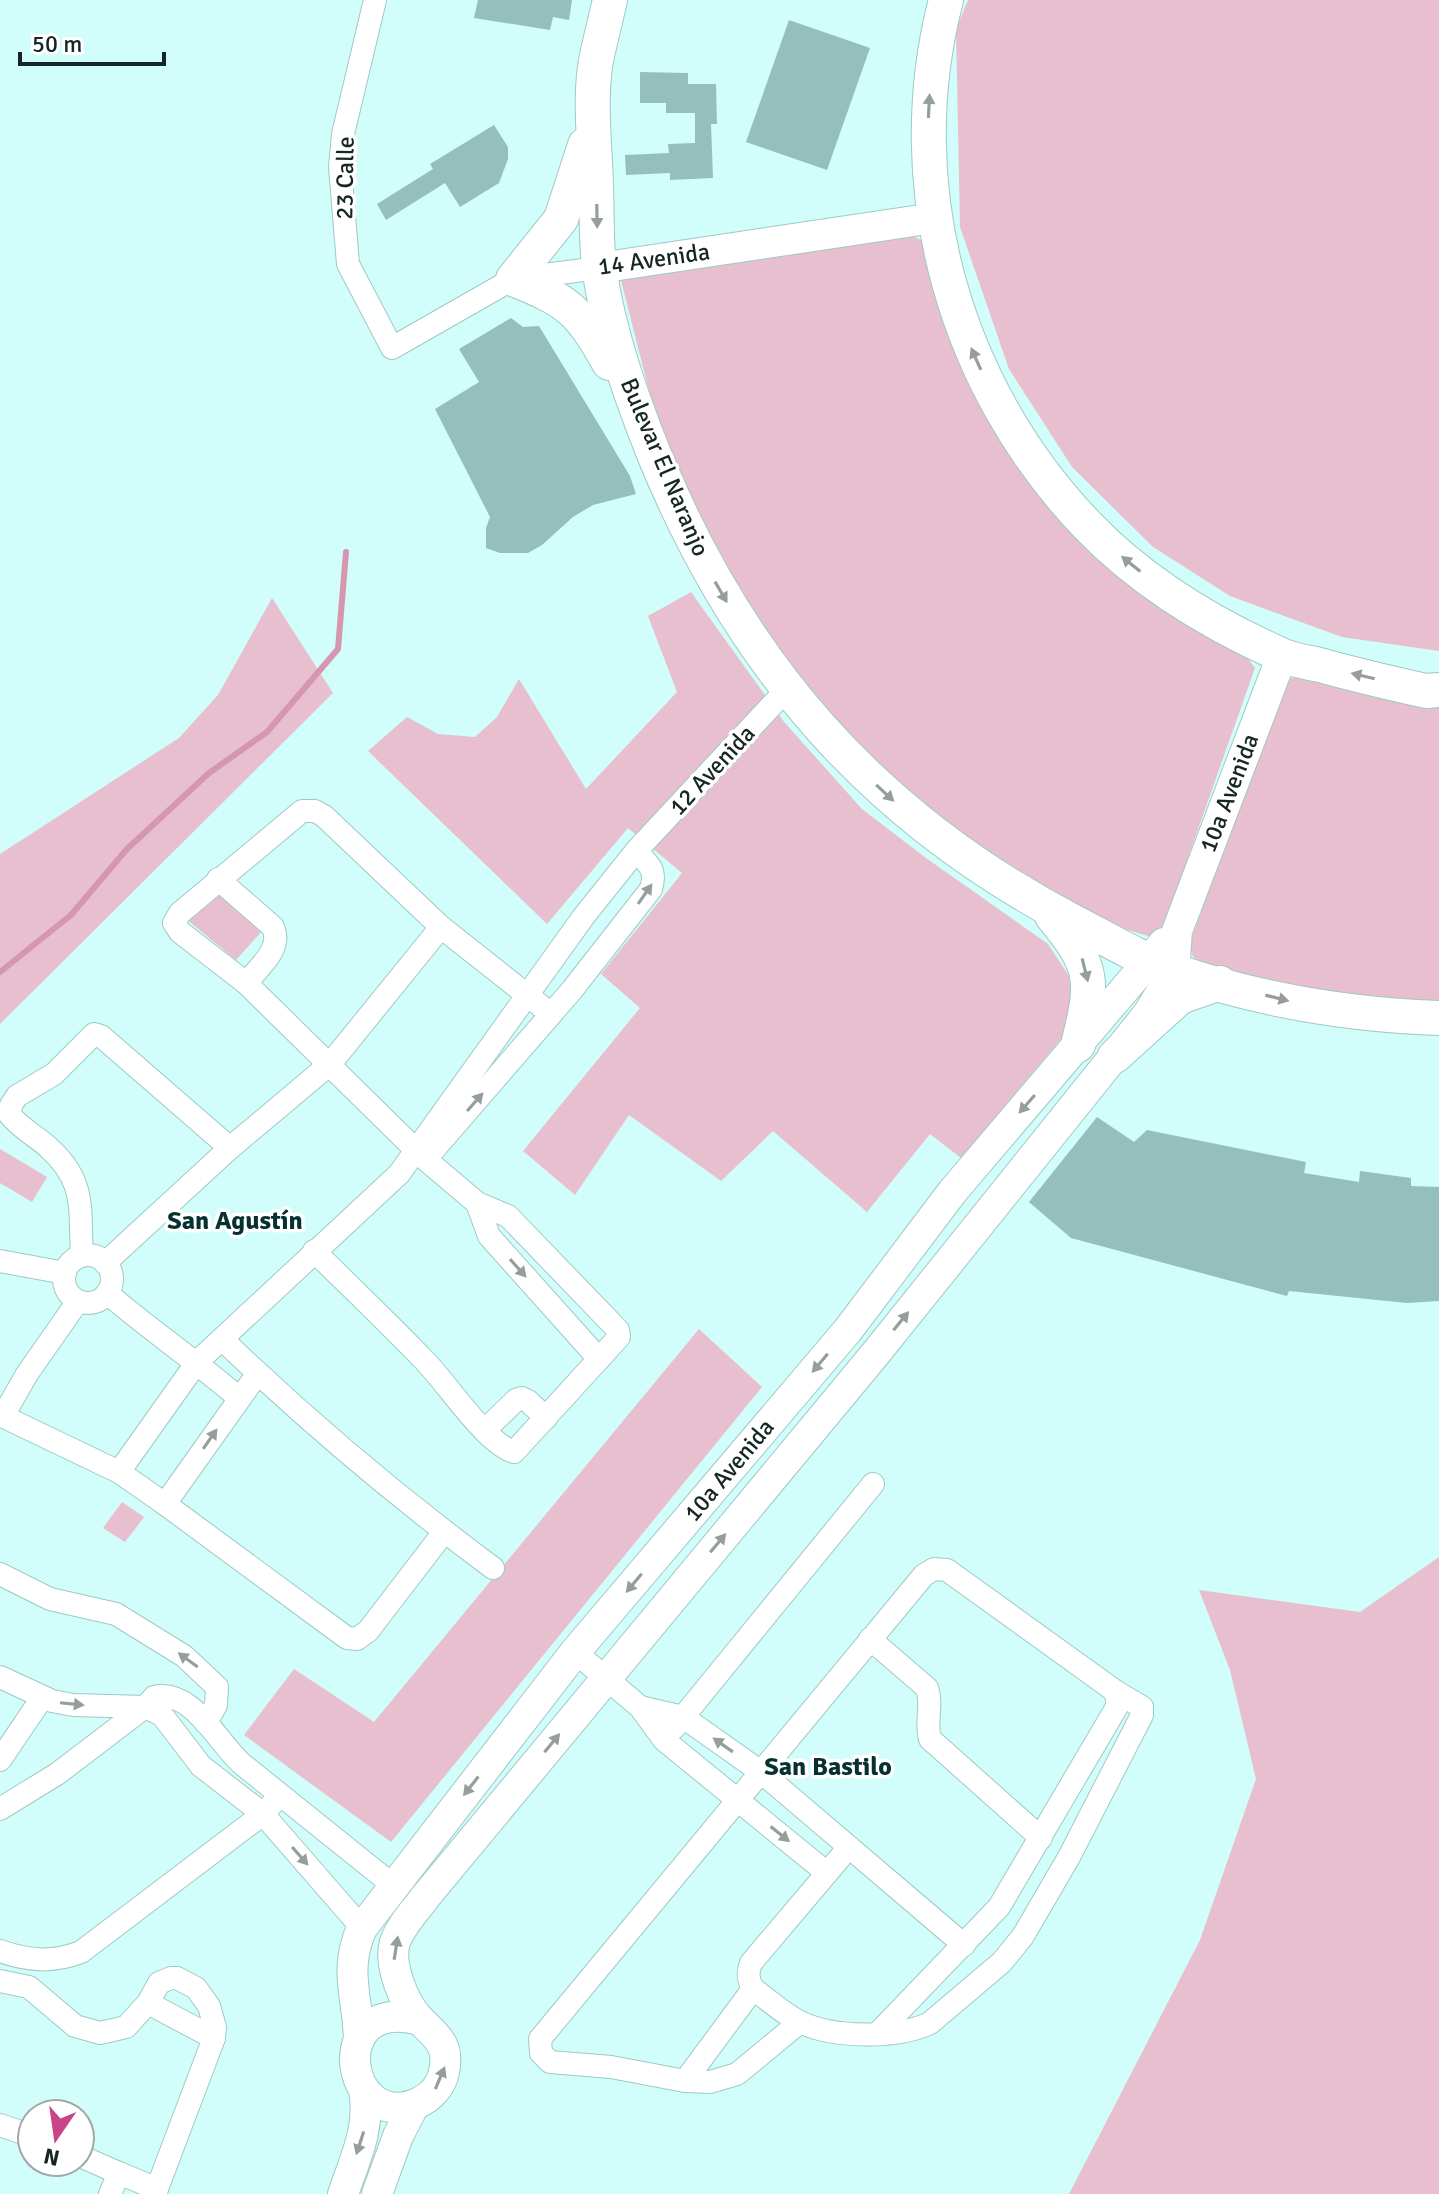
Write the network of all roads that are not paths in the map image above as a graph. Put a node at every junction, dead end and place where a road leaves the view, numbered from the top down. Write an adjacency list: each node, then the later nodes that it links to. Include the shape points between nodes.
1 (375, 0): 8 (street, 23 Calle, via 340,167 348,264)
2 (610, 0): 4 (main road, Bulevar El Naranjo, via 598,50)
3 (946, 0): 5 (main road, one-way to 3, via 928,109)
4 (594, 110): 6 (main road, Bulevar El Naranjo, one-way to 6); 7 (main road, via 566,209)
5 (934, 218): 6 (street, 14 Avenida); 10 (main road, one-way to 5, via 1146,576 1088,527 1046,478 1010,428 971,347)
6 (599, 268): 7 (street, 14 Avenida); 9 (main road, Bulevar El Naranjo, via 614,339)
7 (513, 279): 8 (street, 14 Avenida); 9 (main road, via 551,295 583,320)
8 (392, 348)
9 (640, 418): 11 (main road, Bulevar El Naranjo, one-way to 11, via 702,559)
10 (1282, 656): 12 (main road, one-way to 10); 17 (street, 10a Avenida)
11 (787, 689): 13 (street, 12 Avenida); 15 (main road, Bulevar El Naranjo, one-way to 15, via 902,808 943,842)
12 (1439, 690)
13 (636, 851): 18 (street, 12 Avenida); 21 (street, one-way to 13, via 651,889 655,877)
14 (218, 879): 16 (street, via 302,811 315,811); 19 (street, via 277,936 277,946); 19 (street, via 174,923)
15 (1044, 906): 17 (main road, Bulevar El Naranjo); 25 (main road, one-way to 25, via 1076,945 1085,967 1089,996)
16 (441, 927): 22 (street); 27 (street)
17 (1161, 965): 20 (main road, Bulevar El Naranjo); 25 (street, 10a Avenida); 26 (street, 10a Avenida, via 1148,1014)
18 (546, 970): 21 (street); 22 (street, 12 Avenida)
19 (246, 983): 27 (street)
20 (1220, 983): 24 (main road, Bulevar El Naranjo, one-way to 24, via 1348,1012); 26 (main road, via 1180,997)
21 (572, 990): 23 (street)
22 (528, 996): 23 (street); 29 (street, 12 Avenida)
23 (551, 1014): 29 (street, one-way to 23)
24 (1439, 1018)
25 (1078, 1045): 38 (street, 10a Avenida, one-way to 38, via 953,1191)
26 (1115, 1056): 40 (street, 10a Avenida, one-way to 26)
27 (330, 1064): 28 (street); 29 (street)
28 (230, 1148): 32 (street, via 94,1034 54,1074 17,1096 10,1115 68,1166 78,1185); 34 (street)
29 (421, 1154): 30 (street); 31 (street)
30 (477, 1203): 41 (street, one-way to 41, via 489,1236); 41 (street, via 508,1216 618,1330 615,1344)
31 (314, 1251): 39 (street); 47 (street, via 427,1362)
32 (82, 1256): 34 (street); 35 (street)
33 (0, 1261): 35 (street)
34 (105, 1263): 36 (street, via 112,1279)
35 (65, 1273): 37 (street, via 65,1288)
36 (107, 1293): 37 (street, via 94,1302); 42 (street)
37 (78, 1301): 45 (street)
38 (848, 1330): 40 (street); 55 (street, 10a Avenida, one-way to 55)
39 (222, 1339): 42 (street); 43 (street)
40 (876, 1353): 57 (street, 10a Avenida, one-way to 40)
41 (599, 1359): 46 (street)
42 (197, 1362): 44 (street); 48 (street)
43 (258, 1373): 44 (street); 51 (street)
44 (239, 1398): 50 (street, one-way to 44)
45 (1, 1416): 48 (street)
46 (546, 1418): 47 (street, via 522,1398); 47 (street, via 514,1452)
47 (485, 1430)
48 (119, 1472): 50 (street)
49 (873, 1484): 62 (street)
50 (165, 1504): 51 (street, via 347,1638 357,1639 368,1631)
51 (444, 1532): 52 (street)
52 (493, 1568)
53 (0, 1574): 63 (street, one-way to 53, via 216,1705 217,1687 184,1656 116,1614 50,1599)
54 (870, 1639): 58 (street, via 924,1575 947,1570); 67 (street); 73 (street, via 927,1688 930,1739)
55 (575, 1652): 57 (street); 76 (street, 10a Avenida, one-way to 76)
56 (0, 1677): 59 (street)
57 (606, 1678): 61 (street); 83 (street, 10a Avenida, one-way to 57, via 395,1966 399,1933)
58 (1115, 1691): 73 (street, via 1117,1711); 85 (street, via 1142,1707 1139,1726 1023,1936 1002,1962 930,2023)
59 (42, 1698): 60 (street, one-way to 60, via 73,1705); 65 (street)
60 (145, 1707): 63 (street, via 154,1697 170,1695 183,1700); 68 (street, via 162,1715 201,1766); 71 (street, via 57,1774)
61 (640, 1707): 62 (street); 64 (street)
62 (683, 1717): 64 (street); 67 (street, one-way to 62)
63 (206, 1723): 66 (street)
64 (664, 1740): 70 (street)
65 (0, 1760)
66 (242, 1764): 68 (street); 69 (street)
67 (761, 1772): 70 (street); 74 (street)
68 (224, 1783): 72 (street)
69 (279, 1796): 72 (street); 76 (street)
70 (738, 1800): 75 (street, one-way to 75); 88 (street, via 539,2043 550,2062)
71 (0, 1809)
72 (263, 1814): 77 (street, one-way to 77); 79 (street, via 81,1952 40,1961)
73 (1041, 1838): 78 (street, via 999,1907)
74 (849, 1847): 75 (street); 78 (street)
75 (827, 1873): 81 (street, via 751,1963 748,1977)
76 (394, 1886): 77 (street, 10a Avenida)
77 (362, 1928): 87 (street, 10a Avenida, via 350,1972)
78 (964, 1945): 85 (street)
79 (0, 1951)
80 (0, 1981): 82 (street, via 29,1987 75,2026 91,2032 126,2027)
81 (753, 1989): 84 (street); 88 (street)
82 (148, 2003): 86 (street); 86 (street, via 164,1980 187,1982 209,2006)
83 (420, 2020): 87 (street, via 403,2015 385,2018); 90 (street, one-way to 83, via 436,2090 446,2065 440,2038)
84 (800, 2022): 85 (street); 88 (street, via 737,2074 710,2082)
85 (877, 2034)
86 (214, 2038): 93 (street)
87 (359, 2040): 89 (street, via 354,2066)
88 (685, 2081)
89 (364, 2090): 90 (street, via 386,2105); 95 (street, one-way to 95, via 365,2129)
90 (414, 2105): 96 (street)
91 (96, 2163): 92 (street)
92 (119, 2173): 93 (street); 94 (street)
93 (156, 2191)
94 (110, 2194)
95 (343, 2194)
96 (377, 2194)

